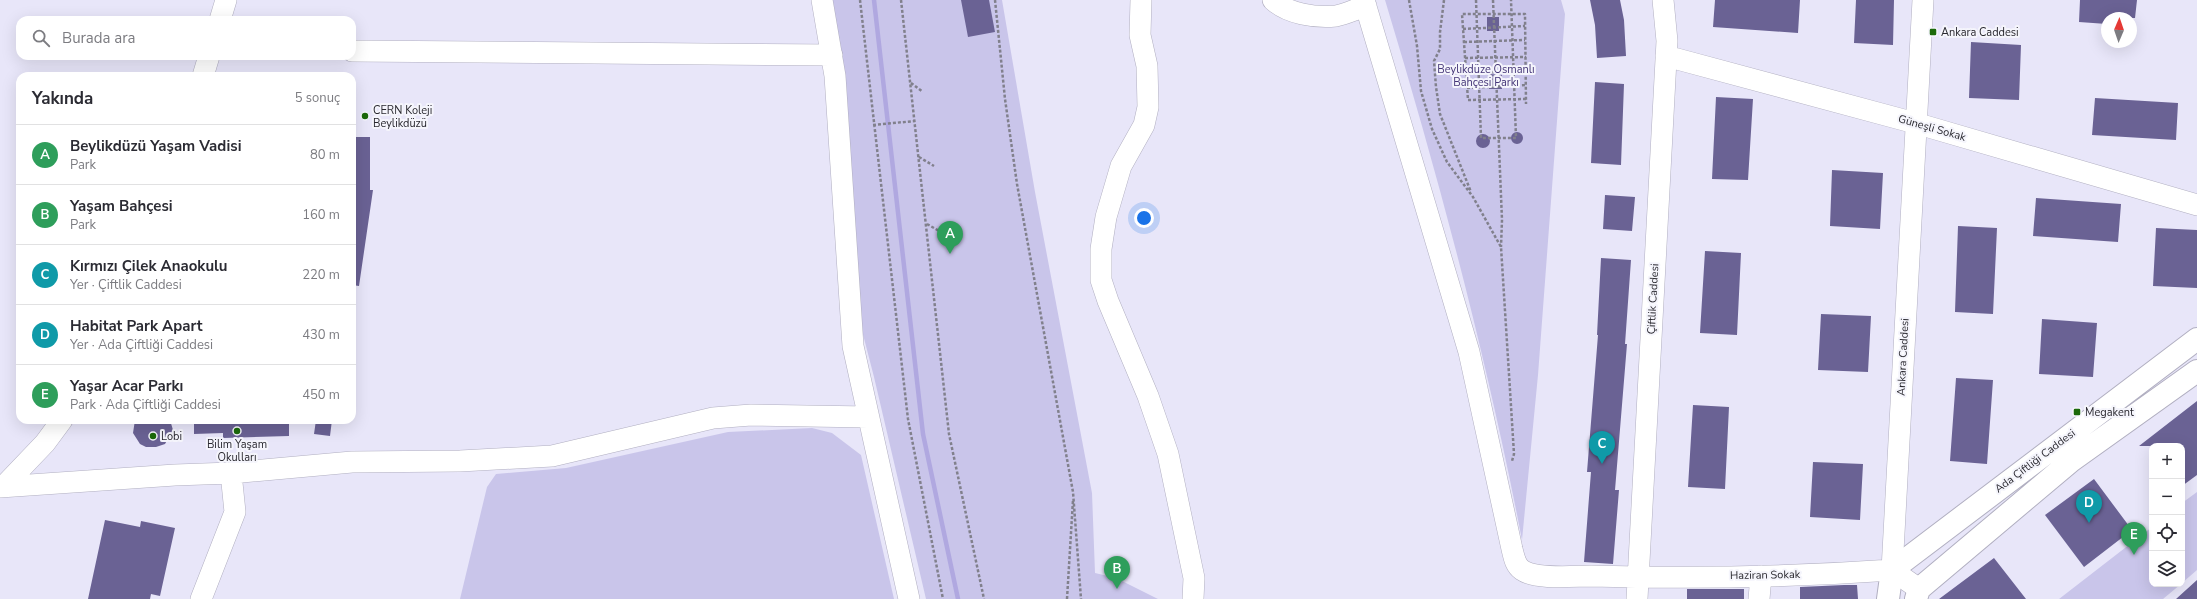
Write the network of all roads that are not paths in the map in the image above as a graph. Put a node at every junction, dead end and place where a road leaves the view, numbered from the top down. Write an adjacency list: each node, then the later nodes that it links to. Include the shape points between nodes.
1 (226, 0): 8 (street)
2 (822, 0): 10 (street)
3 (1141, 0): 28 (street, via 1140,35 1147,66 1148,107 1144,125 1121,166 1106,218 1101,249 1101,280 1148,396 1168,454 1194,578)
4 (1273, 0): 7 (street, via 1282,8 1308,15 1336,16)
5 (1663, 0): 11 (street, Çiftlik Caddesi)
6 (1923, 0): 14 (street, Ankara Caddesi)
7 (1365, 3): 24 (street, Haziran Sokak, via 1469,352 1515,561 1523,570 1538,575)
8 (221, 16)
9 (356, 51): 10 (street)
10 (832, 55): 18 (street, via 853,346)
11 (1666, 56): 14 (street, Güneşli Sokak); 24 (street, Çiftlik Caddesi)
12 (208, 60): 13 (street)
13 (204, 72)
14 (1915, 123): 15 (street, Güneşli Sokak); 22 (street, Ankara Caddesi)
15 (2197, 204)
16 (2197, 339): 22 (main road, Ada Çiftliği Caddesi)
17 (2197, 371): 25 (main road, Ada Çiftliği Caddesi, via 2071,461)
18 (868, 416): 20 (street, via 751,415 714,418 552,456 460,461 352,462); 27 (street)
19 (59, 424): 21 (street)
20 (231, 473): 21 (street); 26 (street, via 235,512)
21 (2, 486)
22 (1892, 570): 23 (street, Haziran Sokak); 25 (street); 31 (main road)
23 (1761, 576): 24 (street, Haziran Sokak); 30 (street)
24 (1638, 577): 29 (street, Çiftlik Caddesi)
25 (1918, 594)
26 (201, 599)
27 (909, 599)
28 (1193, 599)
29 (1637, 599)
30 (1759, 599)
31 (1888, 599)

